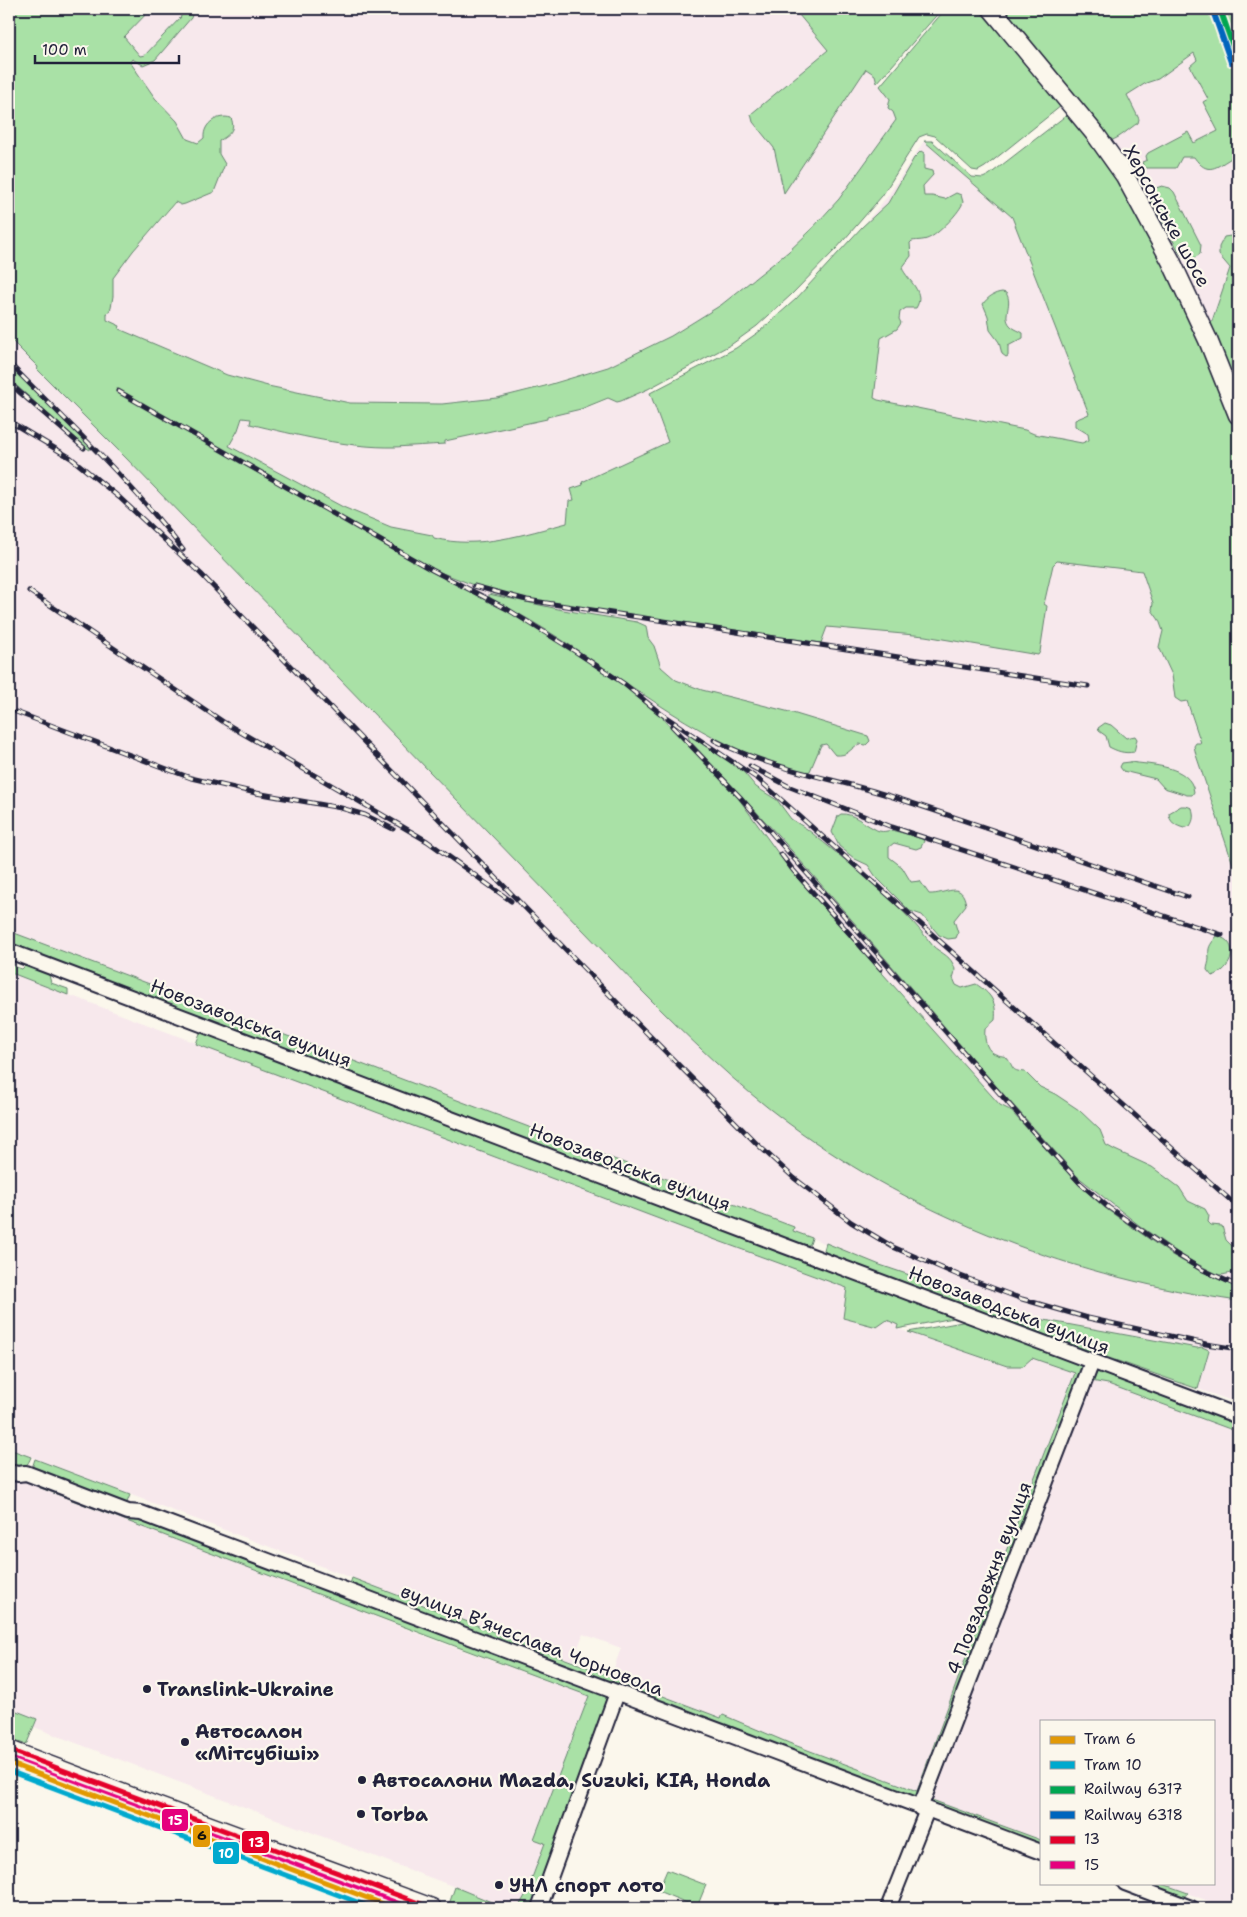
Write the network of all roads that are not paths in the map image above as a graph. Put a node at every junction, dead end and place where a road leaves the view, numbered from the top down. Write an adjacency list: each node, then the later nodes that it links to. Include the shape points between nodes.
1 (992, 9): 2 (main road, Херсонське шосе, via 1091,128 1125,176 1171,261)
2 (1238, 415)
3 (9, 951): 4 (street, Новозаводська вулиця)
4 (1092, 1362): 5 (street, Новозаводська вулиця); 9 (street, 4 Повздовжня вулиця)
5 (1238, 1416)
6 (9, 1472): 7 (street, вулиця Вʼячеслава Чорновола, via 26,1473 128,1512 140,1513)
7 (617, 1693): 9 (street, вулиця Вʼячеслава Чорновола); 13 (street)
8 (9, 1750): 12 (main road)
9 (923, 1809): 10 (street, вулиця Вʼячеслава Чорновола); 14 (street, 4 Повздовжня вулиця)
10 (1040, 1852)
11 (1128, 1884): 15 (street)
12 (432, 1908)
13 (539, 1908)
14 (888, 1908)
15 (1192, 1908)

